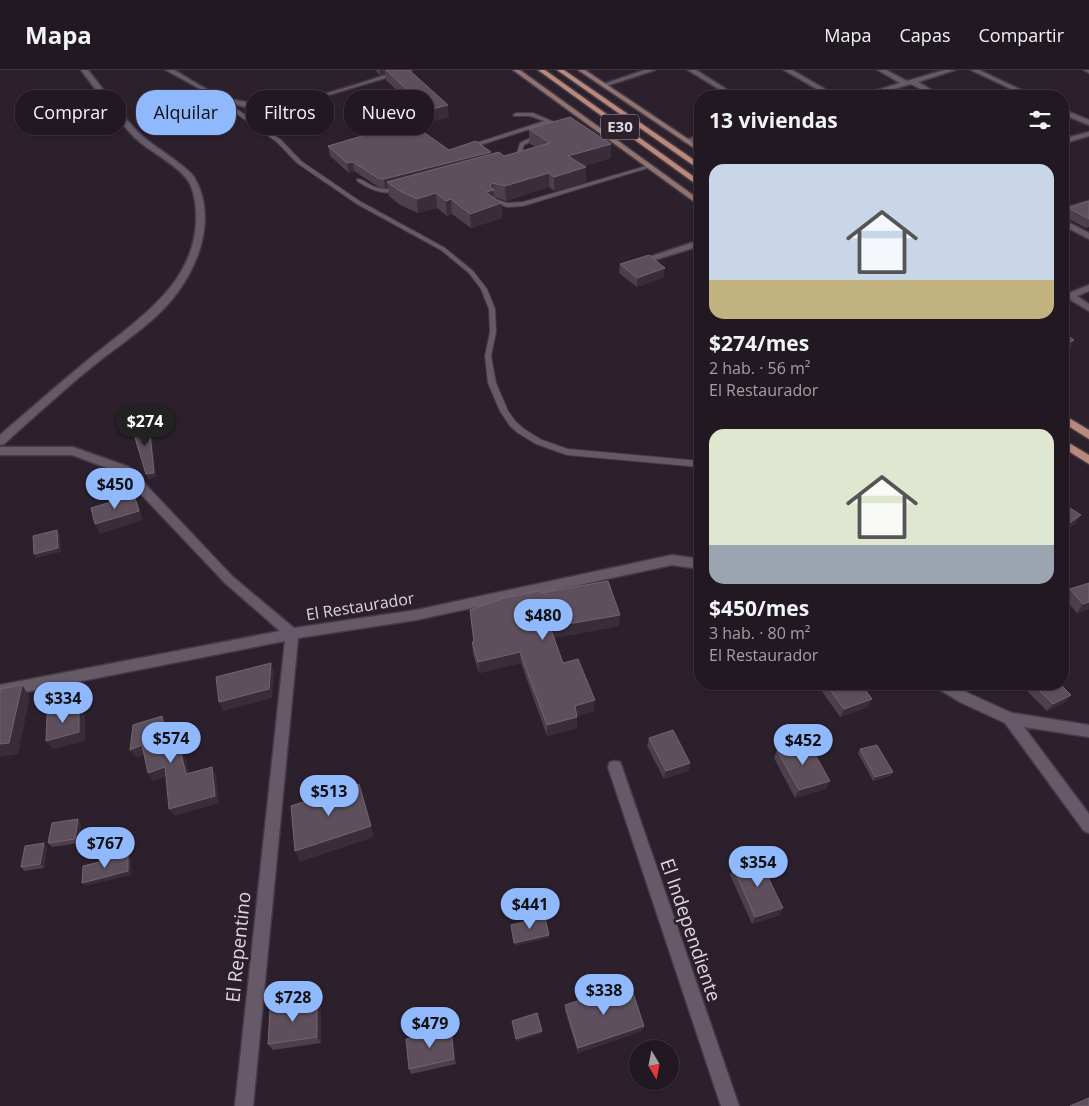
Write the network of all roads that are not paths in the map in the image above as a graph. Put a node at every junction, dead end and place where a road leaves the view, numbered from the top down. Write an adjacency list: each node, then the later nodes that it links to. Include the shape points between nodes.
1 (84, 70): 58 (street, via 138,136 190,177 200,202 201,224 196,250 170,296)
2 (169, 70): 16 (street)
3 (410, 70): 22 (street, via 282,105)
4 (516, 70): 40 (main road, via 583,124)
5 (541, 70): 42 (main road, E30)
6 (560, 70): 39 (main road, E30)
7 (581, 70): 15 (main road)
8 (652, 70): 15 (street)
9 (691, 70): 17 (street)
10 (787, 70): 18 (street)
11 (880, 70): 14 (street)
12 (952, 70): 14 (street)
13 (974, 70): 21 (street)
14 (910, 83): 19 (street); 20 (street)
15 (604, 85): 35 (main road)
16 (205, 90)
17 (724, 90)
18 (823, 90)
19 (884, 90)
20 (926, 90)
21 (1018, 90)
22 (236, 102)
23 (236, 111): 62 (lane, via 279,141 299,162 359,203 443,249 471,272 484,289 492,309 493,332 488,356 492,383 504,410 521,431 539,442 567,452)
24 (1069, 113): 27 (street)
25 (516, 115): 26 (lane, via 530,114)
26 (549, 122): 29 (lane); 36 (lane)
27 (1089, 123)
28 (573, 126): 29 (lane)
29 (565, 128): 30 (lane)
30 (557, 130)
31 (550, 132): 38 (lane, via 527,140 519,154)
32 (1089, 134): 34 (street)
33 (694, 139): 35 (street)
34 (1069, 140)
35 (687, 141): 37 (main road)
36 (472, 146)
37 (694, 146)
38 (508, 161)
39 (694, 164)
40 (648, 167): 44 (main road); 45 (lane, via 523,204 507,205)
41 (359, 180): 43 (lane, via 385,193)
42 (694, 181)
43 (404, 188)
44 (694, 200)
45 (495, 201)
46 (1089, 203): 47 (street)
47 (1069, 210)
48 (1069, 225): 49 (street)
49 (1089, 236)
50 (694, 245): 51 (street)
51 (631, 264)
52 (1089, 288): 53 (street)
53 (1069, 296)
54 (1069, 298): 55 (street)
55 (1089, 308)
56 (1069, 422): 57 (main road)
57 (1089, 435)
58 (0, 441)
59 (1069, 447): 61 (main road)
60 (0, 451): 64 (street, El Restaurador, via 73,451 125,470 229,580)
61 (1089, 460)
62 (694, 463)
63 (694, 563): 64 (street, El Restaurador, via 672,560 416,615)
64 (292, 634): 66 (street); 71 (street, El Repentino)
65 (952, 690): 67 (street)
66 (0, 691)
67 (1010, 720): 68 (street); 70 (street)
68 (1089, 731)
69 (615, 767): 72 (street, El Independiente)
70 (1089, 826)
71 (244, 1106)
72 (730, 1106)

